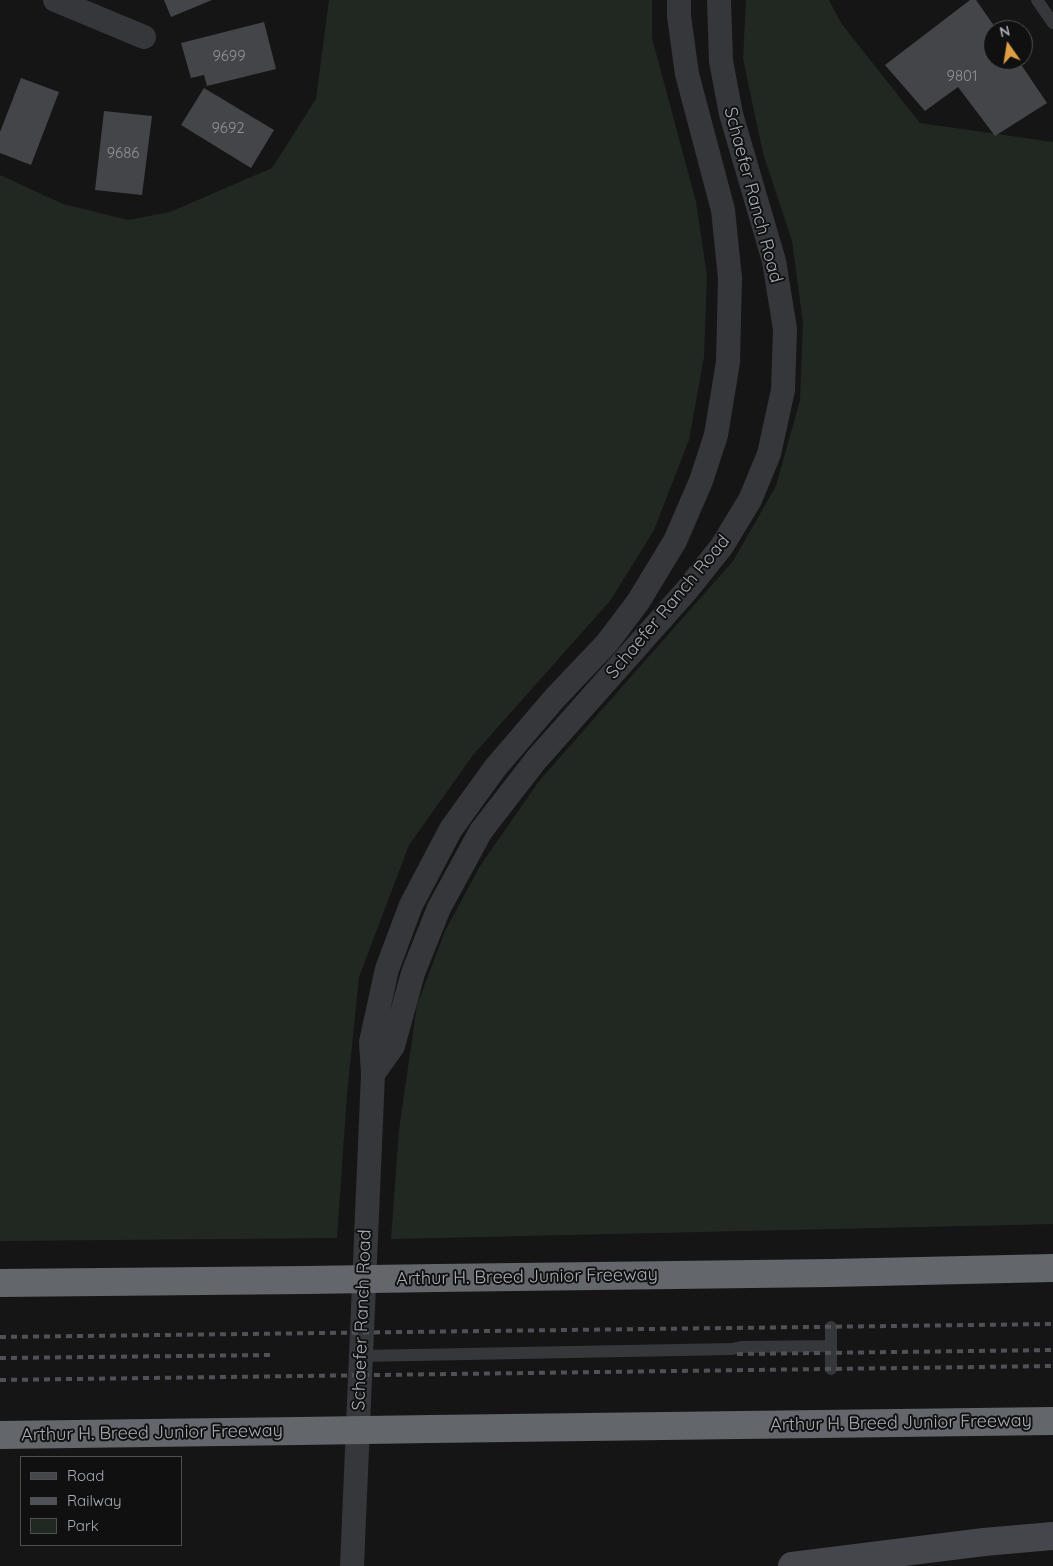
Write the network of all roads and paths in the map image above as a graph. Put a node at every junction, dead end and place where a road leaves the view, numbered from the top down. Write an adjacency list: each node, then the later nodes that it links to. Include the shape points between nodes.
1 (55, 0): 6 (street)
2 (679, 0): 7 (street, Schaefer Ranch Road, via 687,74 723,210 730,278 728,362 716,435 701,482 675,541 638,602 607,643 495,768 451,829 411,905 388,969 371,1042)
3 (720, 0): 7 (street, Schaefer Ranch Road, via 720,60 731,114 774,261 785,329 783,390 769,454 750,500 722,546 536,760 481,831 439,908 413,973 393,1046)
4 (1037, 0): 5 (lane)
5 (1053, 23)
6 (144, 37)
7 (373, 1074): 12 (street, Schaefer Ranch Road)
8 (1053, 1268): 9 (highway, Arthur H. Breed Junior Freeway, bridge)
9 (0, 1284)
10 (831, 1327): 11 (lane)
11 (831, 1346): 12 (lane); 13 (lane)
12 (360, 1356): 17 (street, Schaefer Ranch Road)
13 (831, 1369)
14 (1053, 1421): 15 (highway, Arthur H. Breed Junior Freeway, bridge)
15 (0, 1435)
16 (1053, 1536): 18 (main road)
17 (352, 1566)
18 (792, 1566)

